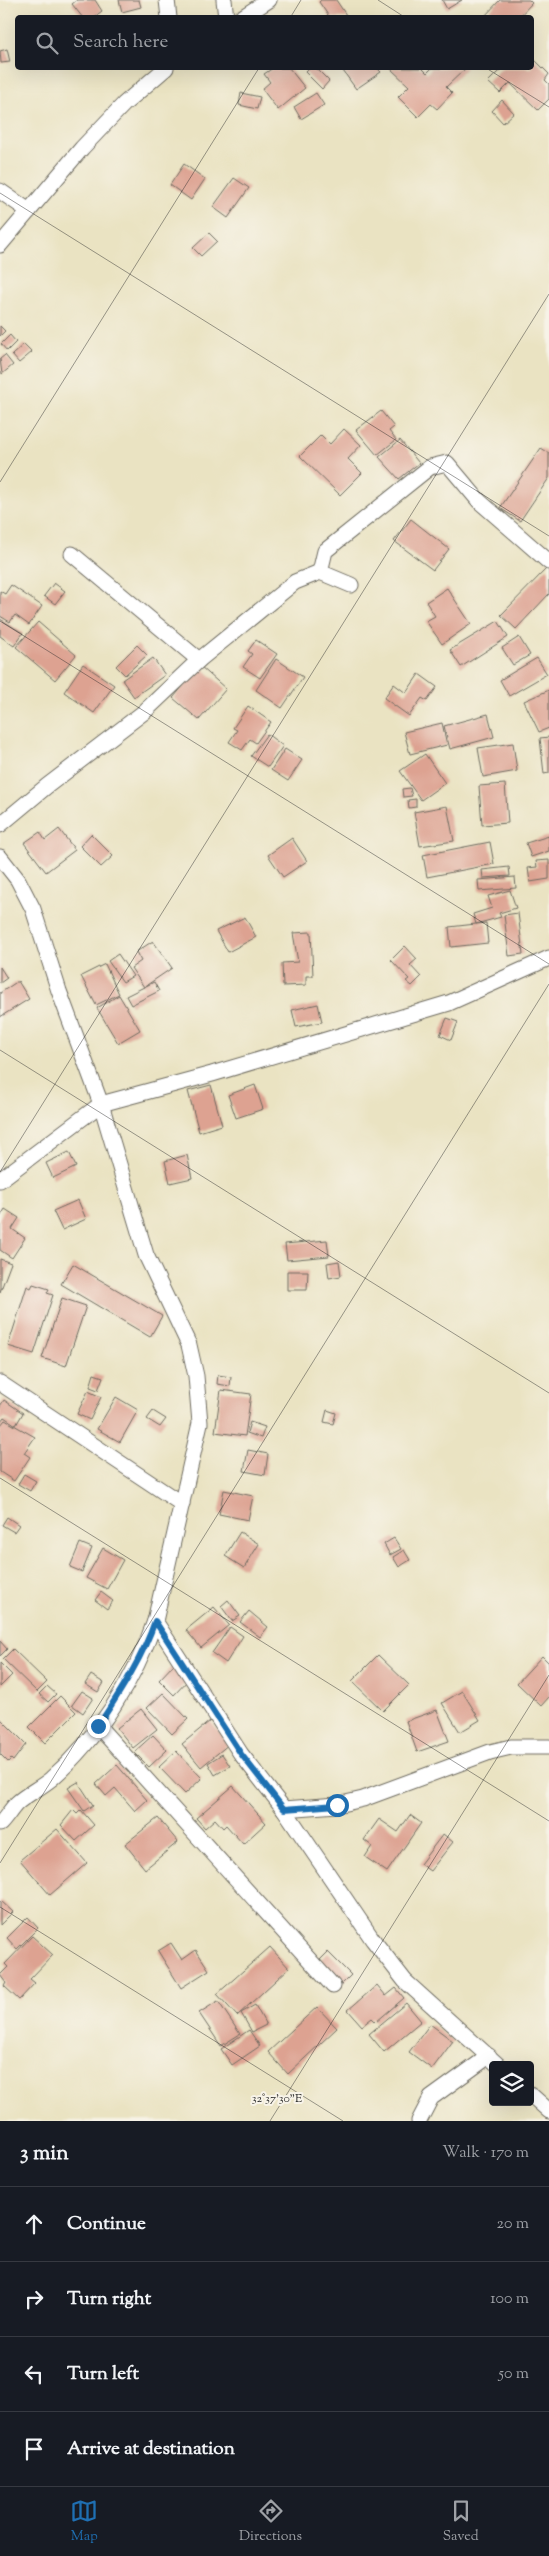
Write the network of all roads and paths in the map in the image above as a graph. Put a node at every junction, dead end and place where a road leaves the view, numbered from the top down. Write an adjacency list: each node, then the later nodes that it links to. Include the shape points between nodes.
1 (167, 0): 4 (street)
2 (224, 0): 5 (street)
3 (269, 0): 6 (street)
4 (169, 15)
5 (226, 15)
6 (246, 15)
7 (164, 70): 9 (street, via 124,104)
8 (0, 191): 9 (street)
9 (29, 211): 10 (street)
10 (0, 245)
11 (72, 554): 15 (street)
12 (549, 562): 13 (street, via 479,501 447,462 430,467 325,552)
13 (320, 572): 14 (street); 15 (street, via 295,582)
14 (351, 584)
15 (199, 660): 16 (street, via 144,712)
16 (0, 825)
17 (0, 857): 19 (street, via 18,880 33,910)
18 (549, 958): 19 (street, via 449,1003)
19 (101, 1104): 20 (street); 22 (street, via 146,1255 189,1345 196,1376 200,1423)
20 (0, 1180)
21 (0, 1383): 22 (street)
22 (182, 1504): 23 (street)
23 (155, 1621): 24 (street, via 131,1675); 26 (street, via 241,1754)
24 (98, 1726): 27 (street, via 51,1778 17,1804); 28 (street)
25 (549, 1746): 26 (street, via 511,1747 490,1752 363,1799 337,1805)
26 (284, 1809): 29 (street, via 373,1940 405,1981)
27 (0, 1824)
28 (333, 1986)
29 (493, 2061)
30 (489, 2063): 33 (street, via 431,2098)
31 (534, 2098): 32 (street)
32 (549, 2112)
33 (419, 2121)

